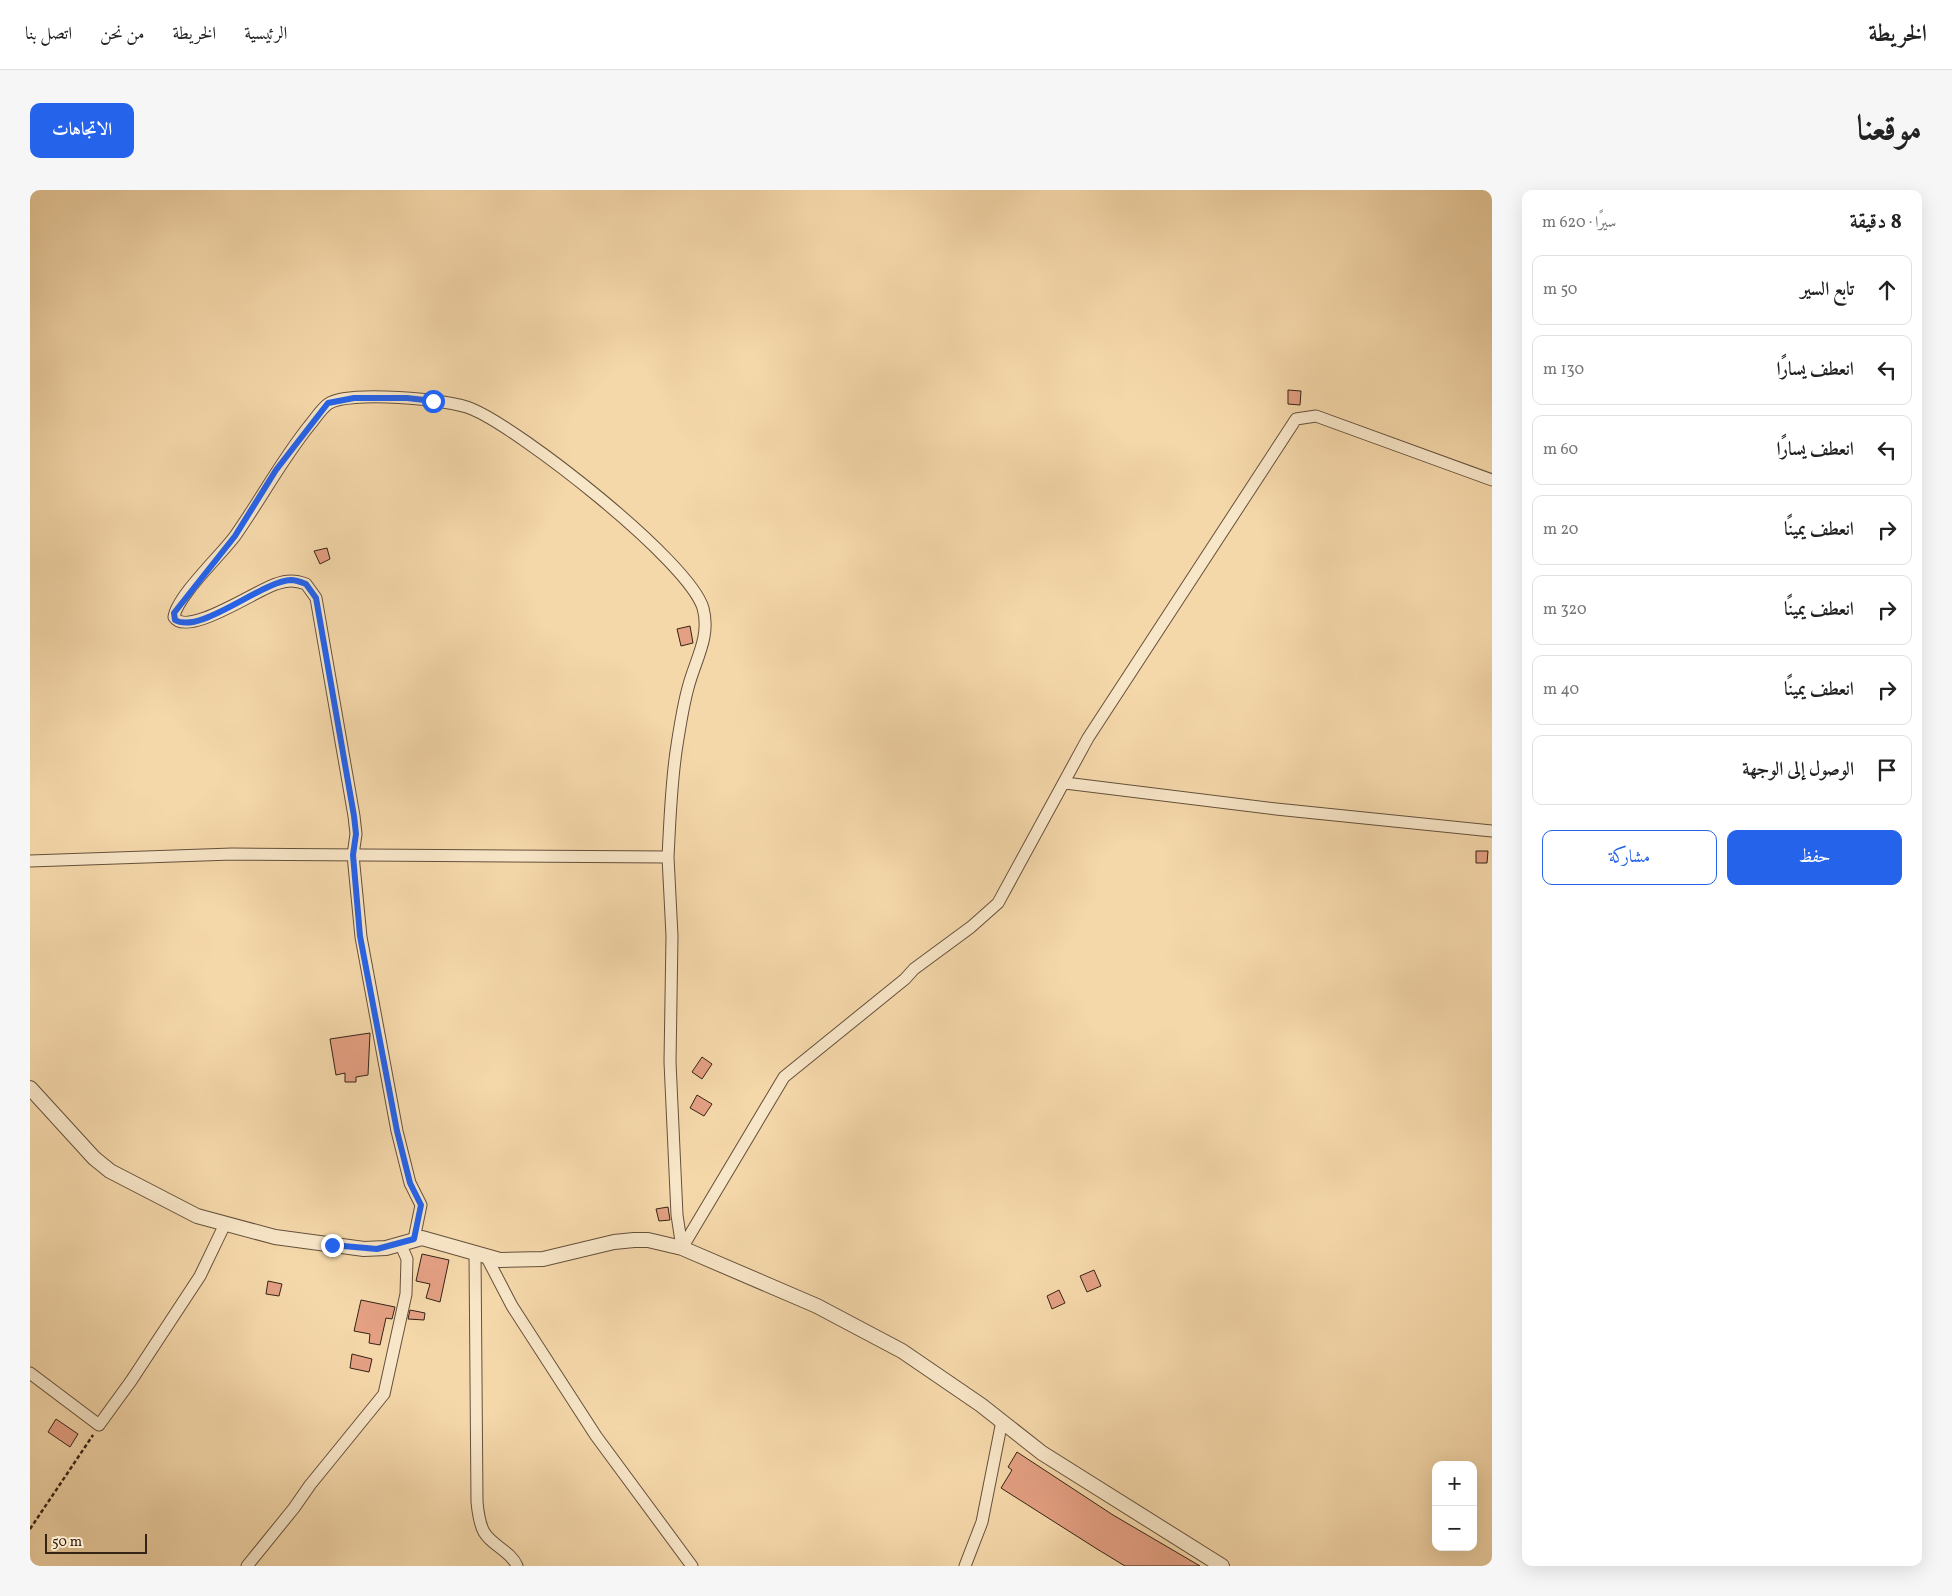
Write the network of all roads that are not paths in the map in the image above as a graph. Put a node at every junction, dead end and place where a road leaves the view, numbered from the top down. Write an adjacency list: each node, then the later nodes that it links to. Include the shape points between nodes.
1 (1492, 480): 2 (street, via 1316,416 1296,419 1088,738)
2 (1065, 783): 3 (street); 10 (street, via 998,903 784,1077)
3 (1492, 831)
4 (353, 855): 5 (street); 5 (street, via 356,834 351,792 319,612 312,590 306,584 290,580 274,584 202,619 185,623 174,617 180,602 235,536 276,470 328,403 354,398 407,398 461,404 490,418 555,463 640,534 685,577 696,594 705,616 706,630 688,687 676,747); 6 (street, via 232,854); 9 (street, via 360,936 381,1054 410,1183 421,1205)
5 (668, 857): 10 (street, via 672,936 670,1062 677,1215)
6 (30, 861)
7 (30, 1088): 8 (street, via 110,1171 197,1216)
8 (225, 1224): 9 (street, via 275,1237 364,1249 386,1248); 12 (street, via 200,1276 99,1425)
9 (407, 1241): 11 (street, via 422,1238); 14 (street, via 406,1294 384,1394)
10 (682, 1248): 11 (street, via 634,1240 529,1261 500,1260); 13 (street, via 817,1306 902,1351)
11 (481, 1255): 15 (street, via 477,1502 480,1525 485,1534 506,1552); 16 (street, via 596,1436)
12 (30, 1374)
13 (1002, 1421): 17 (street, via 982,1522); 18 (street, via 1084,1482)
14 (247, 1566)
15 (516, 1566)
16 (692, 1566)
17 (965, 1566)
18 (1222, 1566)

